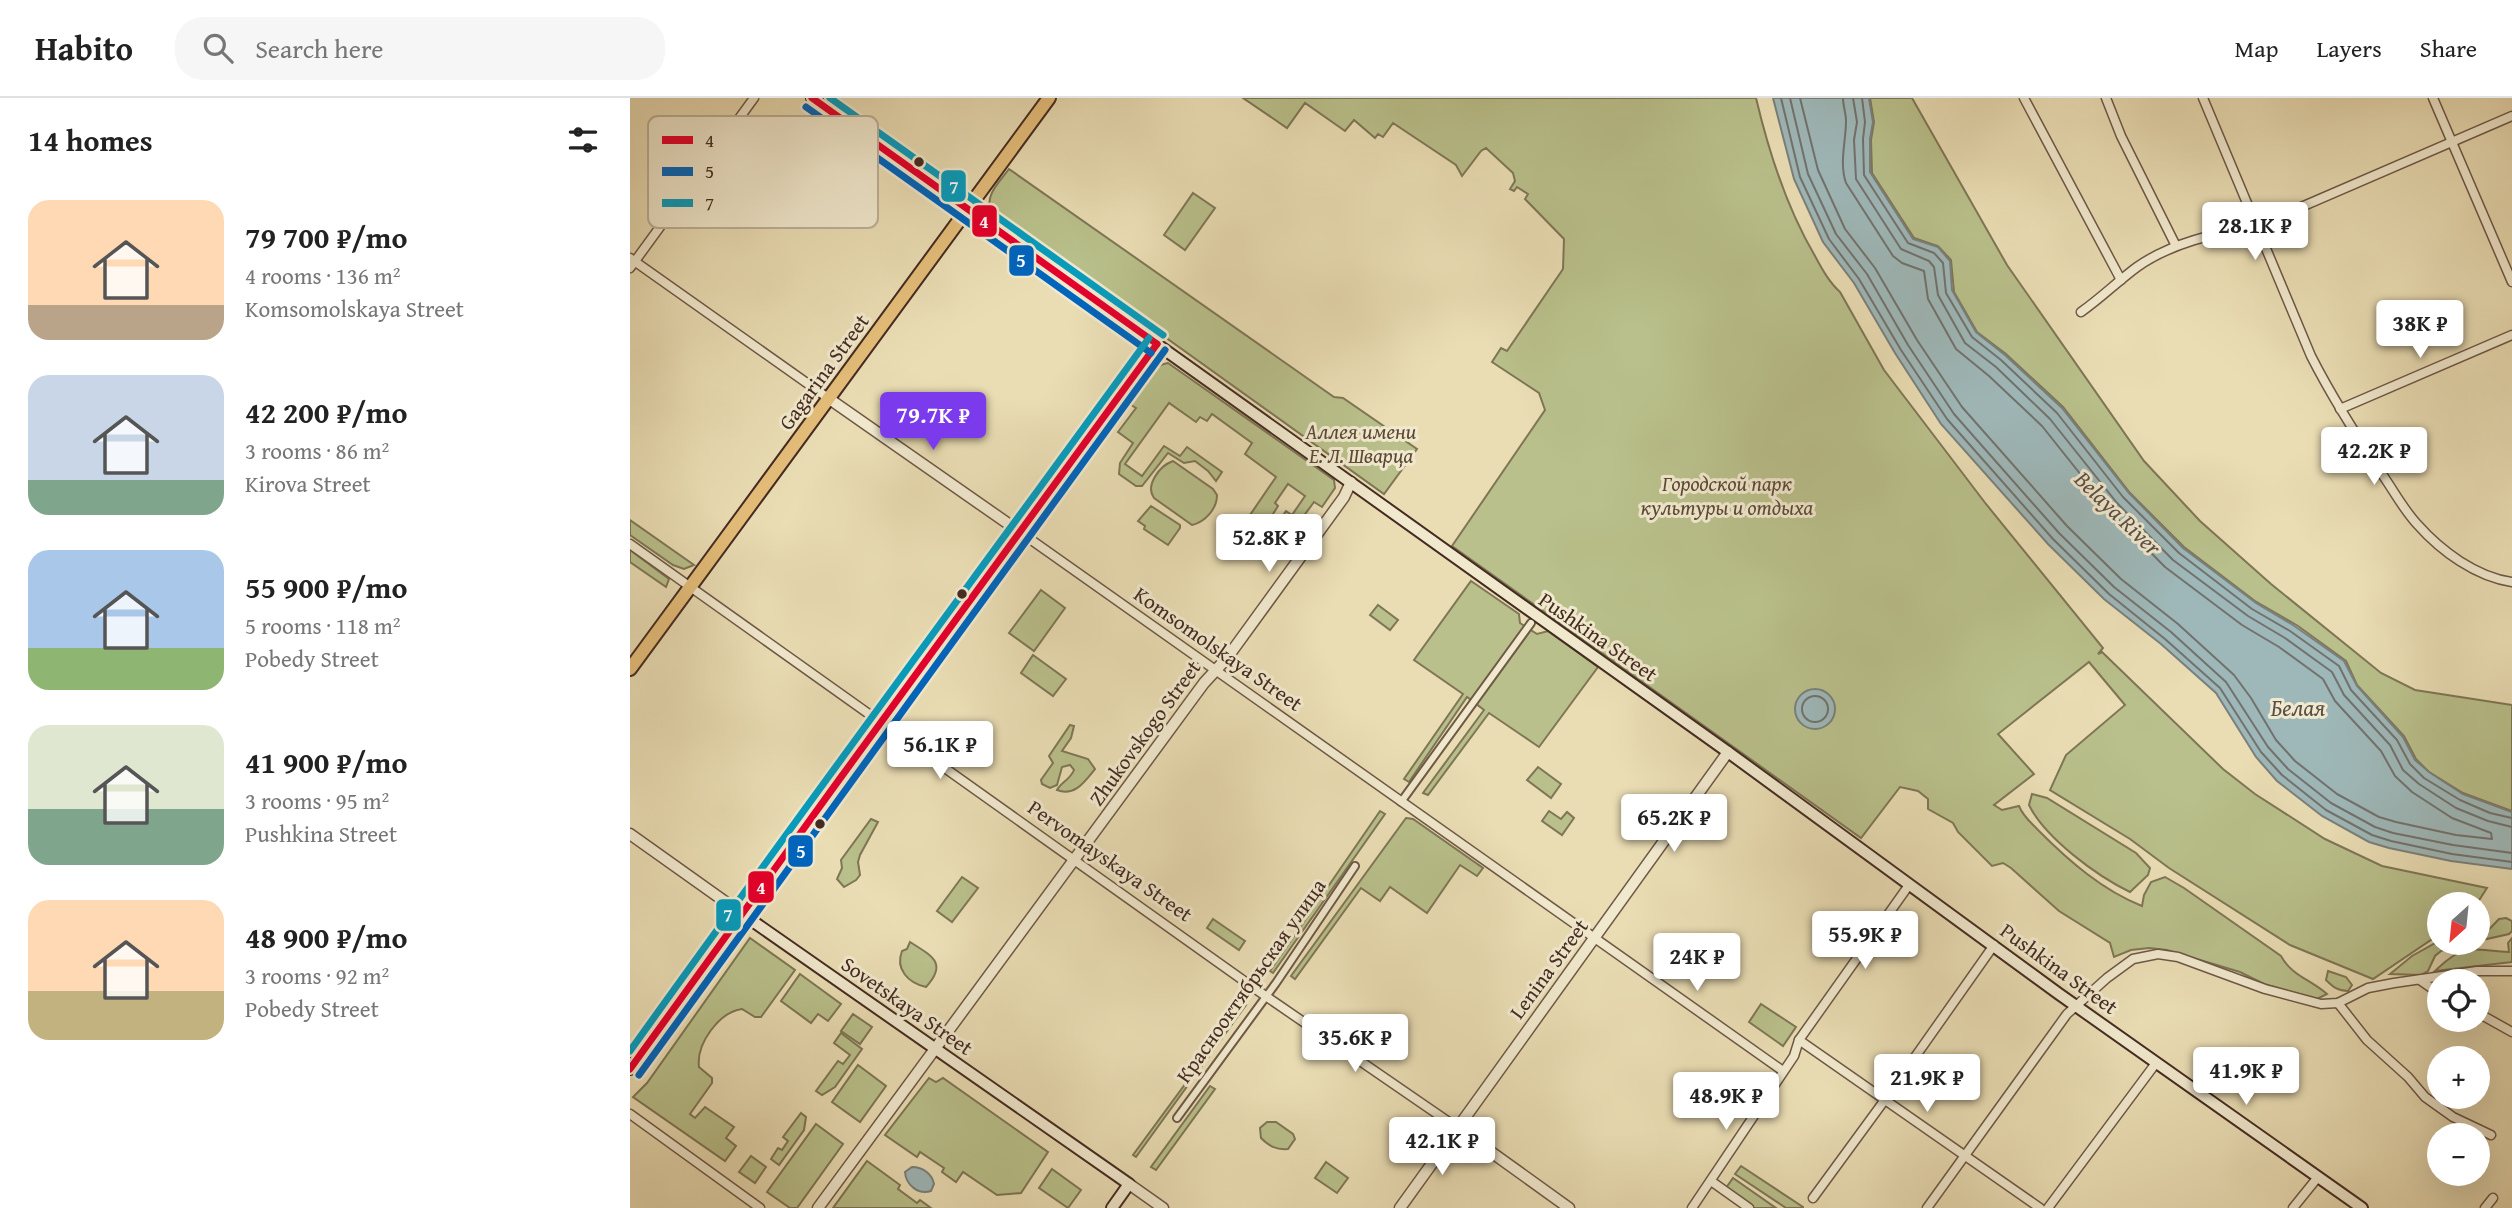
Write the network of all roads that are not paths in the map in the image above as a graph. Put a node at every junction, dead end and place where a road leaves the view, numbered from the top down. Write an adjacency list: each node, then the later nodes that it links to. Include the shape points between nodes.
1 (754, 98): 8 (street)
2 (812, 98): 9 (main road, Pushkina Street)
3 (1049, 98): 13 (main road, Gagarina Street)
4 (2024, 98): 18 (street)
5 (2106, 98): 16 (street)
6 (2203, 98): 14 (street)
7 (2433, 98): 11 (street)
8 (741, 116)
9 (837, 116)
10 (2512, 116): 11 (street)
11 (2451, 143): 14 (street); 19 (street)
12 (878, 145): 13 (main road, Pushkina Street)
13 (969, 209): 22 (main road, Pushkina Street); 23 (main road, Gagarina Street)
14 (2255, 226): 16 (street); 24 (street, via 2311,356)
15 (657, 228): 17 (street)
16 (2176, 246): 18 (street)
17 (632, 262): 23 (street, Komsomolskaya Street)
18 (2121, 280): 20 (street)
19 (2512, 282)
20 (2081, 312)
21 (2511, 338): 24 (street)
22 (1157, 344): 25 (main road, Pushkina Street); 26 (main road)
23 (828, 398): 26 (street, Komsomolskaya Street); 29 (main road, Gagarina Street)
24 (2340, 409): 28 (street, via 2416,524 2470,567)
25 (1351, 482): 30 (main road, Pushkina Street); 32 (street, Zhukovskogo Street)
26 (1020, 532): 32 (street, Komsomolskaya Street); 33 (main road)
27 (630, 544): 29 (street, Pervomayskaya Street)
28 (2512, 582)
29 (691, 587): 31 (main road, Gagarina Street); 33 (street, Pervomayskaya Street)
30 (1533, 619): 34 (main road, Pushkina Street); 35 (street)
31 (630, 669)
32 (1214, 670): 35 (street, Komsomolskaya Street); 37 (street, Zhukovskogo Street)
33 (882, 723): 37 (street, Pervomayskaya Street); 40 (main road)
34 (1728, 752): 39 (main road, Pushkina Street); 41 (street, Lenina Street)
35 (1401, 802): 41 (street, Komsomolskaya Street)
36 (630, 834): 40 (street, Sovetskaya Street)
37 (1075, 860): 46 (street, Pervomayskaya Street); 52 (street, Zhukovskogo Street)
38 (1355, 866): 46 (street, Краснооктябрьская улица)
39 (1909, 885): 42 (main road, Pushkina Street); 51 (street)
40 (741, 913): 52 (main road, Sovetskaya Street); 54 (main road)
41 (1595, 938): 55 (street, Komsomolskaya Street); 59 (street, Lenina Street)
42 (1994, 945): 48 (main road, Pushkina Street); 56 (street)
43 (2512, 971): 44 (street)
44 (2420, 980): 45 (street); 47 (street, via 2368,988)
45 (2427, 985)
46 (1266, 996): 58 (street, Краснооктябрьская улица); 59 (street, Pervomayskaya Street)
47 (2338, 1003): 48 (street, via 2320,1004 2158,954 2133,959); 60 (street, via 2367,1040 2426,1097 2453,1117)
48 (2076, 1005): 53 (main road, Pushkina Street); 61 (street)
49 (2490, 1020): 50 (street)
50 (2512, 1032)
51 (1799, 1041): 55 (street); 56 (street)
52 (934, 1050): 64 (main road, Sovetskaya Street); 68 (street, Zhukovskogo Street)
53 (2156, 1063): 62 (main road, Pushkina Street); 77 (street)
54 (630, 1069)
55 (1783, 1071): 63 (street)
56 (1884, 1101): 61 (street); 65 (street)
57 (630, 1114): 67 (street)
58 (1177, 1118)
59 (1459, 1129): 71 (street, Lenina Street); 72 (street, Pervomayskaya Street)
60 (2491, 1135)
61 (1964, 1157): 75 (street); 76 (street)
62 (2318, 1177): 78 (street); 79 (main road, Pushkina Street)
63 (1711, 1181): 73 (street); 74 (street)
64 (1129, 1184): 69 (main road); 70 (street, Sovetskaya Street)
65 (1813, 1198)
66 (2493, 1198): 80 (street)
67 (760, 1208)
68 (818, 1208)
69 (1112, 1208)
70 (1163, 1208)
71 (1400, 1208)
72 (1569, 1208)
73 (1692, 1208)
74 (1749, 1208)
75 (1927, 1208)
76 (2040, 1208)
77 (2048, 1208)
78 (2293, 1208)
79 (2362, 1208)
80 (2485, 1208)

